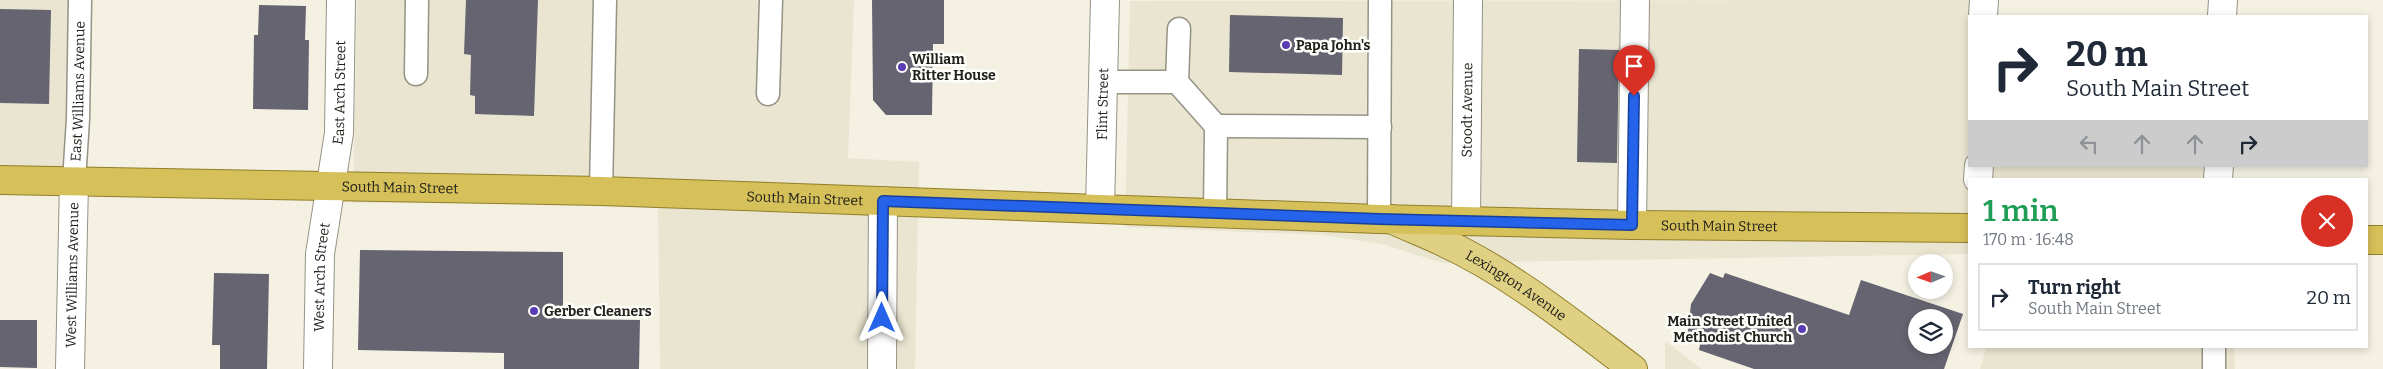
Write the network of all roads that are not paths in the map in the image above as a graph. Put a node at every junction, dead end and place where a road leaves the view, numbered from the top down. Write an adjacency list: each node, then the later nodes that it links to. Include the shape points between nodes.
1 (80, 0): 22 (lane, East Williams Avenue)
2 (341, 0): 23 (street, East Arch Street, via 339,133)
3 (417, 0): 15 (lane)
4 (605, 0): 24 (lane)
5 (771, 0): 18 (lane)
6 (1104, 0): 16 (street, Flint Street)
7 (1380, 0): 20 (lane)
8 (1468, 0): 29 (street, Stoodt Avenue)
9 (1635, 0): 30 (street)
10 (1984, 0): 12 (street)
11 (2223, 0): 13 (street)
12 (1983, 15)
13 (2222, 15)
14 (1179, 29): 17 (lane)
15 (416, 74)
16 (1103, 82): 17 (lane); 26 (street, Flint Street)
17 (1177, 82): 19 (lane)
18 (768, 94)
19 (1216, 126): 20 (lane); 27 (lane)
20 (1380, 127): 28 (lane)
21 (0, 180): 22 (highway, South Main Street)
22 (74, 181): 23 (highway, South Main Street); 35 (street, West Williams Avenue)
23 (331, 185): 24 (highway, South Main Street); 36 (street, West Arch Street, via 320,254)
24 (601, 191): 25 (highway, South Main Street)
25 (883, 201): 26 (highway, South Main Street); 37 (street)
26 (1100, 209): 27 (highway, South Main Street)
27 (1215, 213): 28 (highway, South Main Street)
28 (1385, 219): 29 (highway, South Main Street); 38 (main road, Lexington Avenue, via 1445,242 1480,263 1544,303)
29 (1466, 220): 30 (highway, South Main Street)
30 (1632, 225): 31 (highway, South Main Street)
31 (1968, 228)
32 (2368, 240): 33 (highway)
33 (2383, 240)
34 (2214, 348): 39 (lane)
35 (70, 369)
36 (318, 369)
37 (882, 369)
38 (1633, 369)
39 (2214, 369)

